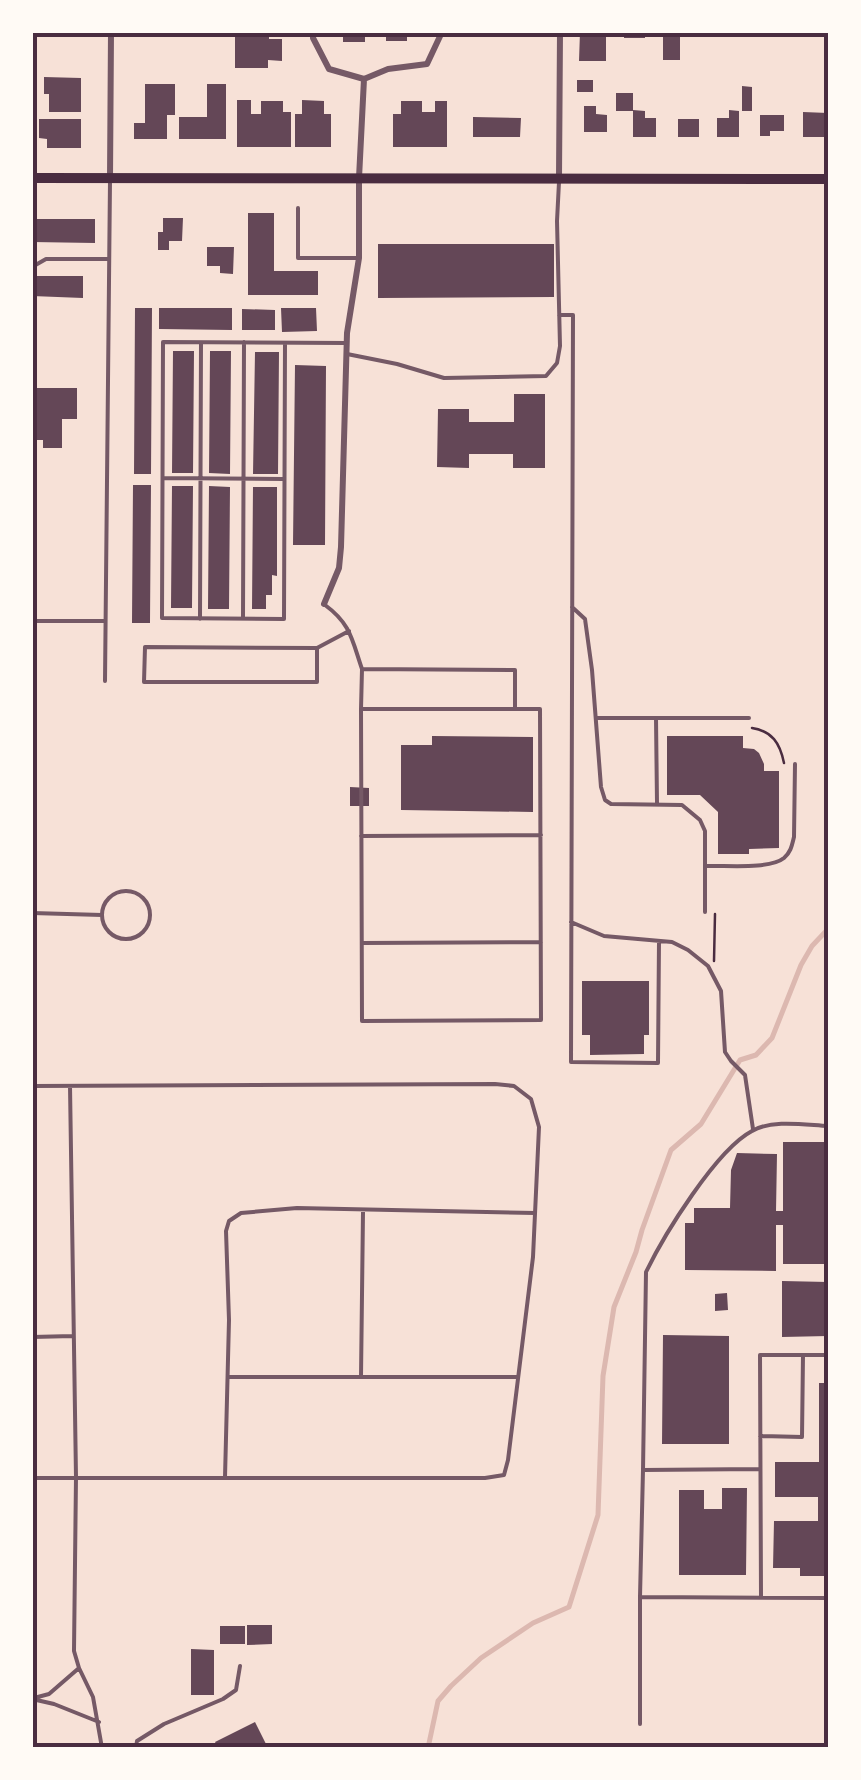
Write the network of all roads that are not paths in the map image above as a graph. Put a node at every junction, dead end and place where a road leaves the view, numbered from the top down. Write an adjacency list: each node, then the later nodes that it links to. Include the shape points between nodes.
1 (111, 32): 8 (street)
2 (313, 32): 5 (street, via 329,68)
3 (442, 32): 5 (street, via 426,64 388,68)
4 (560, 32): 6 (street)
5 (364, 80): 9 (street)
6 (559, 177): 9 (main road); 10 (main road); 15 (lane)
7 (32, 178): 8 (main road)
8 (110, 178): 9 (main road); 13 (lane)
9 (359, 178): 12 (street)
10 (828, 179)
11 (298, 208): 12 (lane, via 298,258)
12 (359, 258): 19 (street)
13 (109, 259): 14 (lane, via 46,260); 30 (lane)
14 (32, 267)
15 (560, 315): 20 (lane, via 557,364 546,376 444,378); 26 (lane, via 573,315)
16 (201, 342): 17 (lane); 21 (lane, via 164,342); 22 (lane)
17 (244, 342): 18 (lane); 23 (lane)
18 (285, 342): 19 (lane); 24 (lane)
19 (347, 343): 20 (street)
20 (347, 354): 25 (street, via 341,547)
21 (163, 478): 22 (lane); 27 (lane, via 162,618)
22 (200, 479): 23 (lane); 27 (lane)
23 (244, 479): 24 (lane); 28 (lane)
24 (284, 479): 28 (lane, via 284,619)
25 (324, 604): 31 (lane)
26 (572, 607): 37 (lane, via 585,619); 48 (lane)
27 (200, 618): 28 (lane)
28 (243, 619)
29 (32, 621): 30 (lane)
30 (105, 622): 34 (lane)
31 (349, 631): 32 (lane); 33 (lane)
32 (317, 648): 32 (lane, via 145,646 144,682 317,682)
33 (362, 669): 35 (lane, via 515,670); 36 (lane)
34 (105, 681)
35 (515, 709): 36 (lane); 42 (lane, via 540,709)
36 (360, 710): 43 (lane)
37 (596, 718): 38 (lane); 41 (lane, via 605,800)
38 (656, 718): 39 (lane); 41 (lane)
39 (749, 718)
40 (794, 764): 44 (lane, via 794,836 783,859)
41 (656, 804): 44 (lane, via 682,804 700,820)
42 (541, 835): 43 (lane); 50 (lane)
43 (361, 836): 51 (lane)
44 (704, 866): 45 (lane)
45 (705, 912)
46 (32, 914): 47 (lane)
47 (102, 915): 47 (lane, via 113,895 128,892 143,899 149,914 145,929 126,939 106,929)
48 (571, 922): 49 (lane, via 604,936); 49 (lane, via 570,1062 658,1063)
49 (659, 941): 55 (lane, via 688,950 712,972 725,1052 747,1081)
50 (541, 942): 51 (lane); 51 (lane, via 542,1020 502,1021 362,1021)
51 (362, 943)
52 (32, 1086): 53 (lane)
53 (70, 1086): 57 (lane, via 514,1086 531,1098 539,1127); 58 (lane)
54 (828, 1126): 55 (lane)
55 (753, 1129): 67 (lane, via 724,1153 646,1272)
56 (363, 1210): 57 (lane); 62 (lane, via 297,1208 240,1213 230,1221); 63 (lane)
57 (535, 1213): 64 (lane)
58 (74, 1336): 59 (lane); 68 (lane)
59 (32, 1337)
60 (803, 1355): 61 (lane); 65 (lane, via 760,1355); 65 (lane, via 802,1437)
61 (828, 1355)
62 (228, 1377): 63 (lane); 70 (lane)
63 (361, 1377): 64 (lane)
64 (517, 1377): 70 (lane, via 504,1474)
65 (760, 1436): 66 (lane)
66 (760, 1469): 67 (lane); 72 (lane)
67 (644, 1470): 71 (lane)
68 (76, 1477): 69 (lane); 70 (lane); 75 (lane)
69 (32, 1478)
70 (225, 1478)
71 (640, 1597): 72 (lane); 78 (lane)
72 (761, 1598): 73 (lane)
73 (828, 1598)
74 (240, 1666): 80 (lane, via 236,1690 164,1724)
75 (79, 1668): 76 (lane); 77 (lane)
76 (32, 1699): 77 (lane)
77 (99, 1722): 79 (lane)
78 (640, 1724)
79 (102, 1748)
80 (136, 1748)

